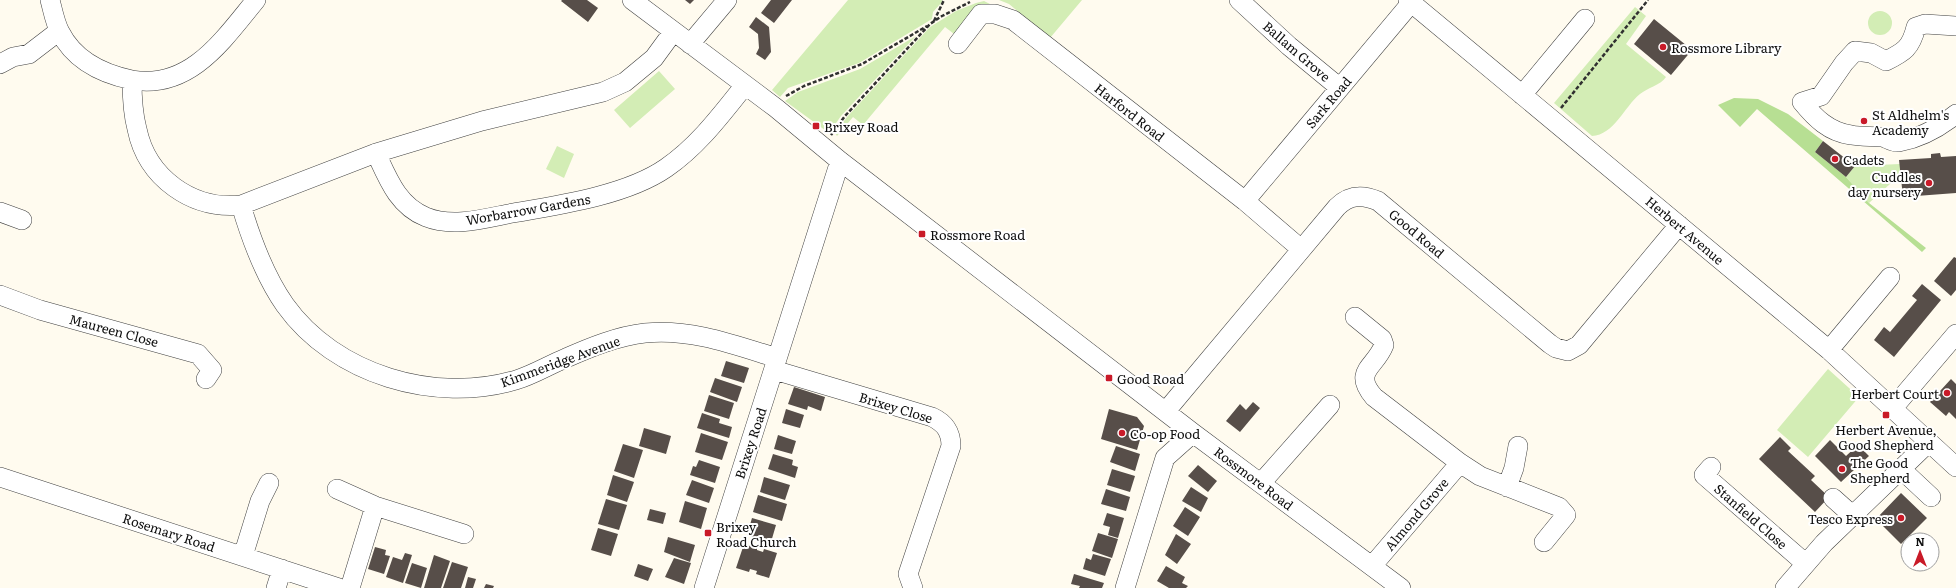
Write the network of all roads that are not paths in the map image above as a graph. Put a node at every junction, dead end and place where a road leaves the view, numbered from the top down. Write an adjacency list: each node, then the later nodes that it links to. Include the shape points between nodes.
1 (50, 0): 9 (street)
2 (256, 0): 14 (street, via 230,32 199,63 182,73 158,81)
3 (632, 0): 10 (street, Rossmore Road)
4 (727, 0): 11 (street)
5 (1239, 0): 16 (street, Ballam Grove)
6 (1410, 1): 16 (street, Sark Road); 17 (street, Herbert Avenue)
7 (1585, 19): 17 (street)
8 (1956, 26): 18 (street, via 1925,24 1916,27 1913,39 1903,53 1886,61 1871,53 1855,51 1821,96 1802,102 1817,120 1827,127 1849,135 1883,137 1897,142 1922,135 1945,124)
9 (59, 31): 13 (street, via 29,54 13,57); 14 (street, via 68,46 96,68 112,76)
10 (673, 32): 11 (street, Rossmore Road); 19 (street, via 654,58 625,82 603,92 482,121)
11 (690, 44): 15 (street, Rossmore Road)
12 (958, 44): 21 (street, Harford Road, via 982,14 995,14 1013,20)
13 (0, 64)
14 (132, 80): 22 (street, via 137,130 145,152 167,183 197,200 216,205)
15 (745, 85): 19 (street, Worbarrow Gardens, via 686,153 664,169 634,184 562,205 467,221 427,218 410,209 399,198 388,181); 20 (street, Rossmore Road)
16 (1340, 88): 21 (street, Sark Road)
17 (1522, 95): 25 (street, Herbert Avenue)
18 (1956, 114)
19 (376, 153): 22 (street)
20 (840, 161): 32 (street, Brixey Road); 36 (street, Rossmore Road)
21 (1245, 201): 26 (street, Harford Road)
22 (241, 205): 32 (street, Kimmeridge Avenue, via 271,282 286,306 316,337 339,354 385,377 424,386 470,388 497,385 535,373 616,339 646,333 699,336 719,340)
23 (0, 212): 24 (street)
24 (22, 220)
25 (1678, 225): 26 (street, Good Road, via 1579,345 1568,351 1550,344 1383,204 1371,198 1355,196 1343,201); 31 (street, Herbert Avenue)
26 (1301, 249): 36 (street, Good Road)
27 (1890, 277): 31 (street)
28 (0, 295): 33 (street, Maureen Close, via 40,310 198,354 212,370)
29 (1355, 317): 40 (street, via 1382,339 1384,345 1364,378 1365,386 1374,397)
30 (1956, 334): 35 (street)
31 (1830, 350): 35 (street, Herbert Avenue)
32 (776, 364): 62 (street, Brixey Road); 63 (street, Brixey Close, via 932,417 945,425 951,446 908,574)
33 (206, 380)
34 (1330, 405): 46 (street)
35 (1893, 408): 38 (street, Herbert Avenue)
36 (1166, 412): 37 (street, Rossmore Road)
37 (1194, 433): 46 (street, Rossmore Road); 64 (street, via 1165,458)
38 (1929, 442): 42 (street, Herbert Avenue); 43 (street)
39 (1518, 446): 47 (street)
40 (1460, 463): 47 (street, via 1480,476); 57 (street, Almond Grove)
41 (1711, 467): 56 (street, Stanfield Close, via 1704,475)
42 (1956, 467)
43 (1901, 469): 50 (street); 52 (street)
44 (0, 477): 55 (street, Rosemary Road)
45 (269, 483): 55 (street, via 260,501)
46 (1261, 483): 57 (street, Rossmore Road)
47 (1507, 487): 54 (street, via 1559,506 1566,515)
48 (337, 489): 51 (street)
49 (1833, 498): 52 (street)
50 (1931, 498)
51 (375, 506): 53 (street); 61 (street)
52 (1852, 515): 56 (street)
53 (464, 534)
54 (1544, 542)
55 (243, 556): 58 (street, Rosemary Road)
56 (1806, 563): 66 (street)
57 (1372, 566): 65 (street, Rossmore Road)
58 (282, 569): 59 (street); 60 (street, Rosemary Road)
59 (276, 588)
60 (339, 588)
61 (350, 588)
62 (704, 588)
63 (913, 588)
64 (1125, 588)
65 (1401, 588)
66 (1785, 588)

